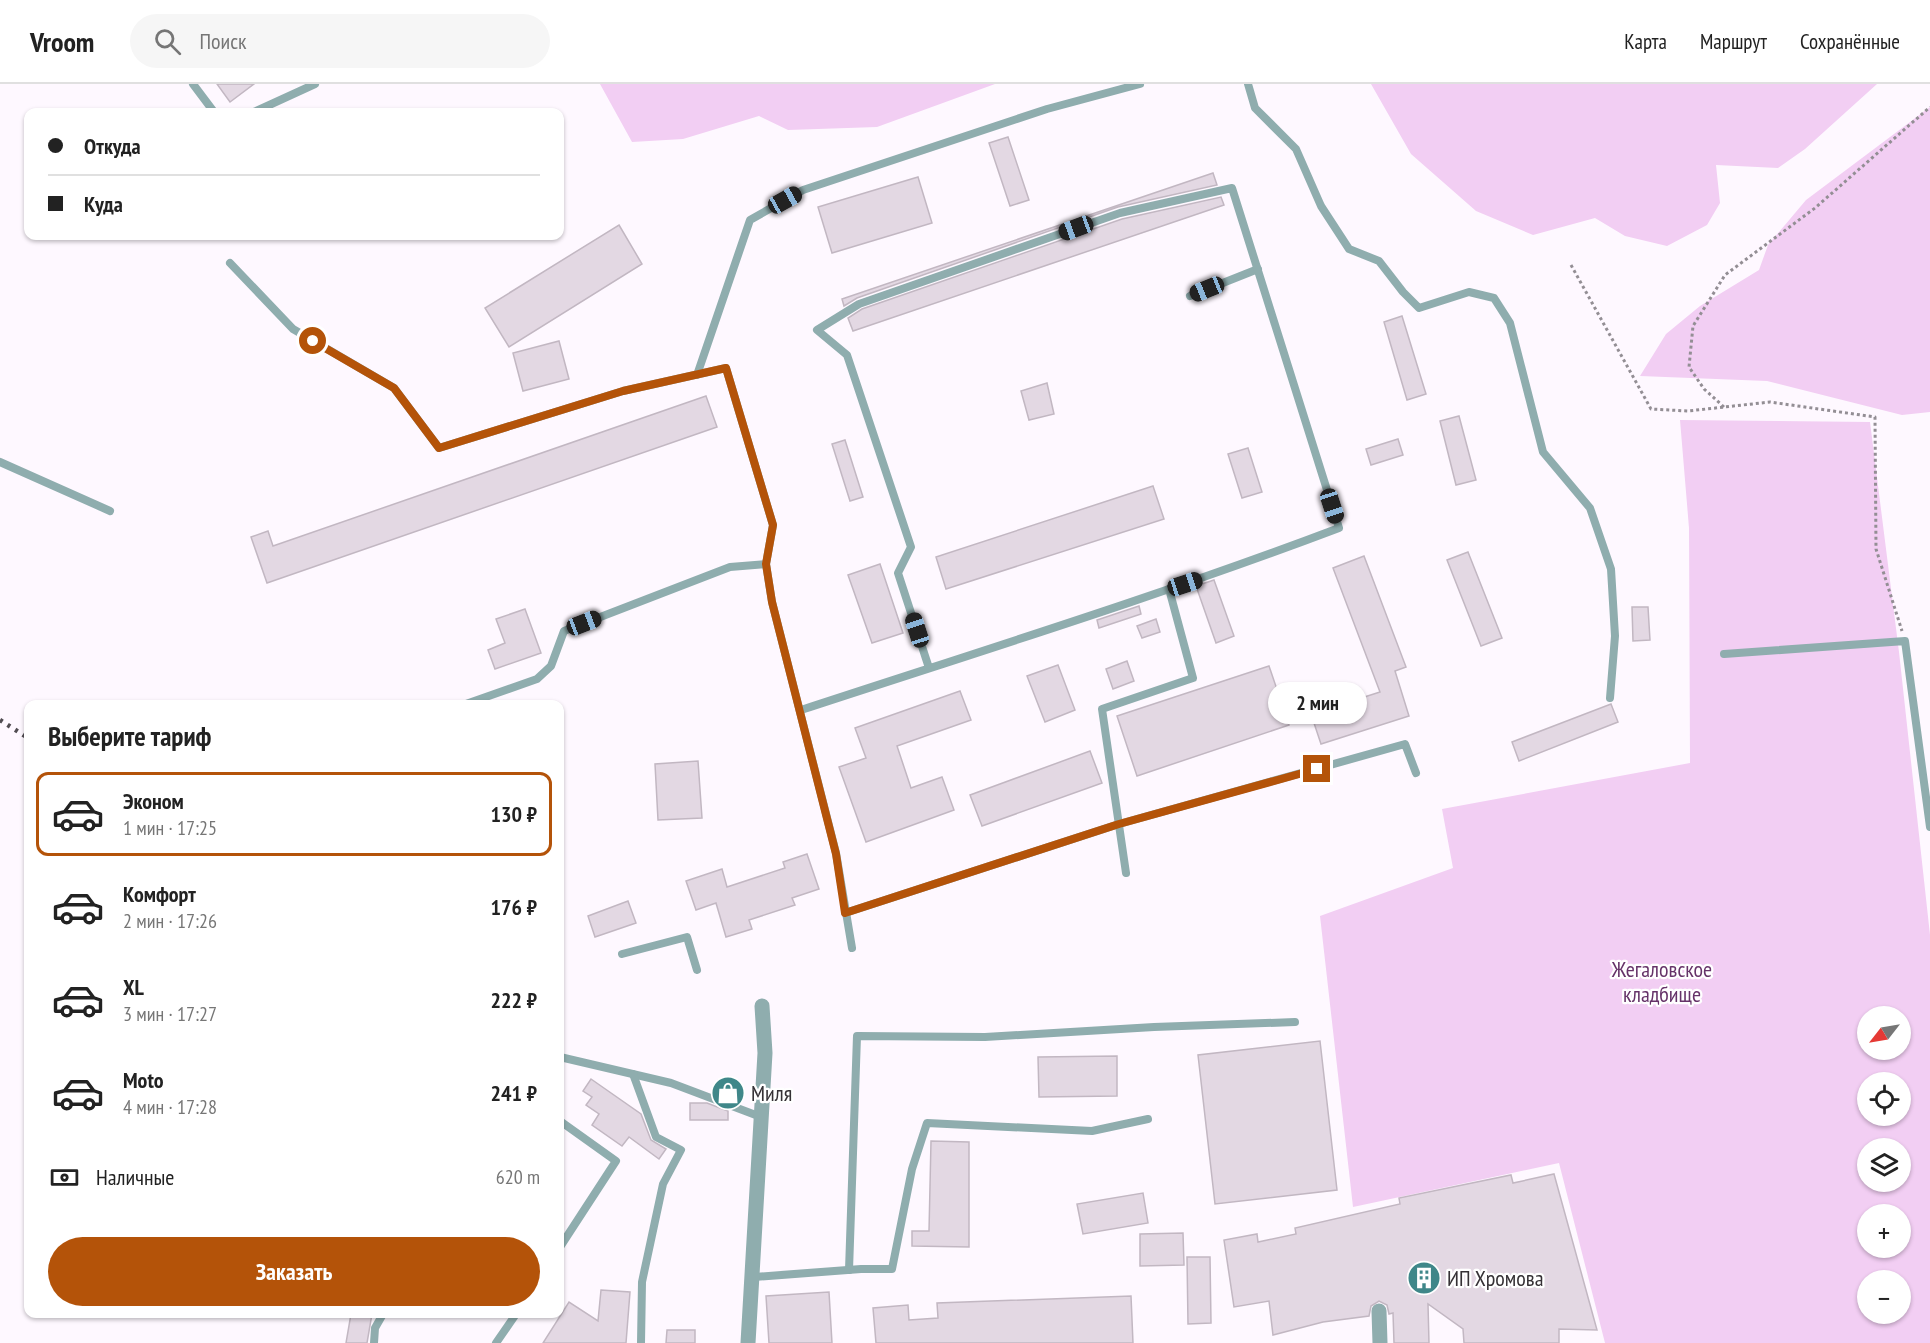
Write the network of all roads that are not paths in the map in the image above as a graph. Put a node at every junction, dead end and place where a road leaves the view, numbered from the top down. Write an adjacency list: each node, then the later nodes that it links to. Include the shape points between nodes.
1 (193, 84): 5 (lane)
2 (315, 84): 6 (lane)
3 (1140, 84): 10 (lane, via 1047,110 803,190 750,220)
4 (1248, 84): 17 (lane, via 1255,108 1296,149 1321,206 1349,249 1379,261 1419,308 1469,292 1494,298 1510,323 1543,452 1590,508 1611,569 1616,636)
5 (211, 108)
6 (263, 108)
7 (230, 263): 10 (lane, via 293,329 394,388 439,448 623,391)
8 (1258, 269): 9 (lane); 14 (lane, via 1339,528); 16 (lane, via 1232,188 1120,213 859,304 818,330 847,355 911,547 898,573)
9 (1190, 296)
10 (697, 375): 13 (lane, via 726,368 773,525)
11 (0, 462): 12 (lane)
12 (110, 511)
13 (766, 564): 18 (lane, via 730,567 564,631 551,666 537,679); 19 (lane, via 772,602)
14 (1169, 589): 16 (lane); 21 (lane, via 1192,678 1102,709)
15 (1724, 654): 22 (lane, via 1905,641)
16 (929, 668): 19 (lane)
17 (1610, 698)
18 (477, 700)
19 (801, 710): 24 (lane, via 836,854)
20 (1416, 773): 21 (lane, via 1405,744)
21 (1119, 824): 23 (lane); 24 (lane)
22 (1930, 827)
23 (1126, 873)
24 (845, 913): 25 (lane)
25 (852, 948)
26 (622, 954): 27 (lane, via 687,937)
27 (697, 970)
28 (762, 1006): 32 (street, via 765,1053)
29 (1295, 1022): 36 (lane, via 985,1037 857,1036)
30 (564, 1058): 31 (lane)
31 (633, 1074): 32 (lane, via 671,1083); 43 (lane, via 656,1137 681,1150 663,1184 642,1282)
32 (761, 1117): 37 (street)
33 (1148, 1119): 36 (lane, via 1092,1131 927,1123 912,1169 892,1269)
34 (564, 1125): 35 (lane, via 616,1161)
35 (564, 1241)
36 (849, 1270): 37 (lane)
37 (754, 1277): 44 (street)
38 (1379, 1311): 45 (street)
39 (381, 1318): 41 (lane)
40 (513, 1318): 42 (lane)
41 (374, 1343)
42 (496, 1343)
43 (641, 1343)
44 (748, 1343)
45 (1380, 1343)

